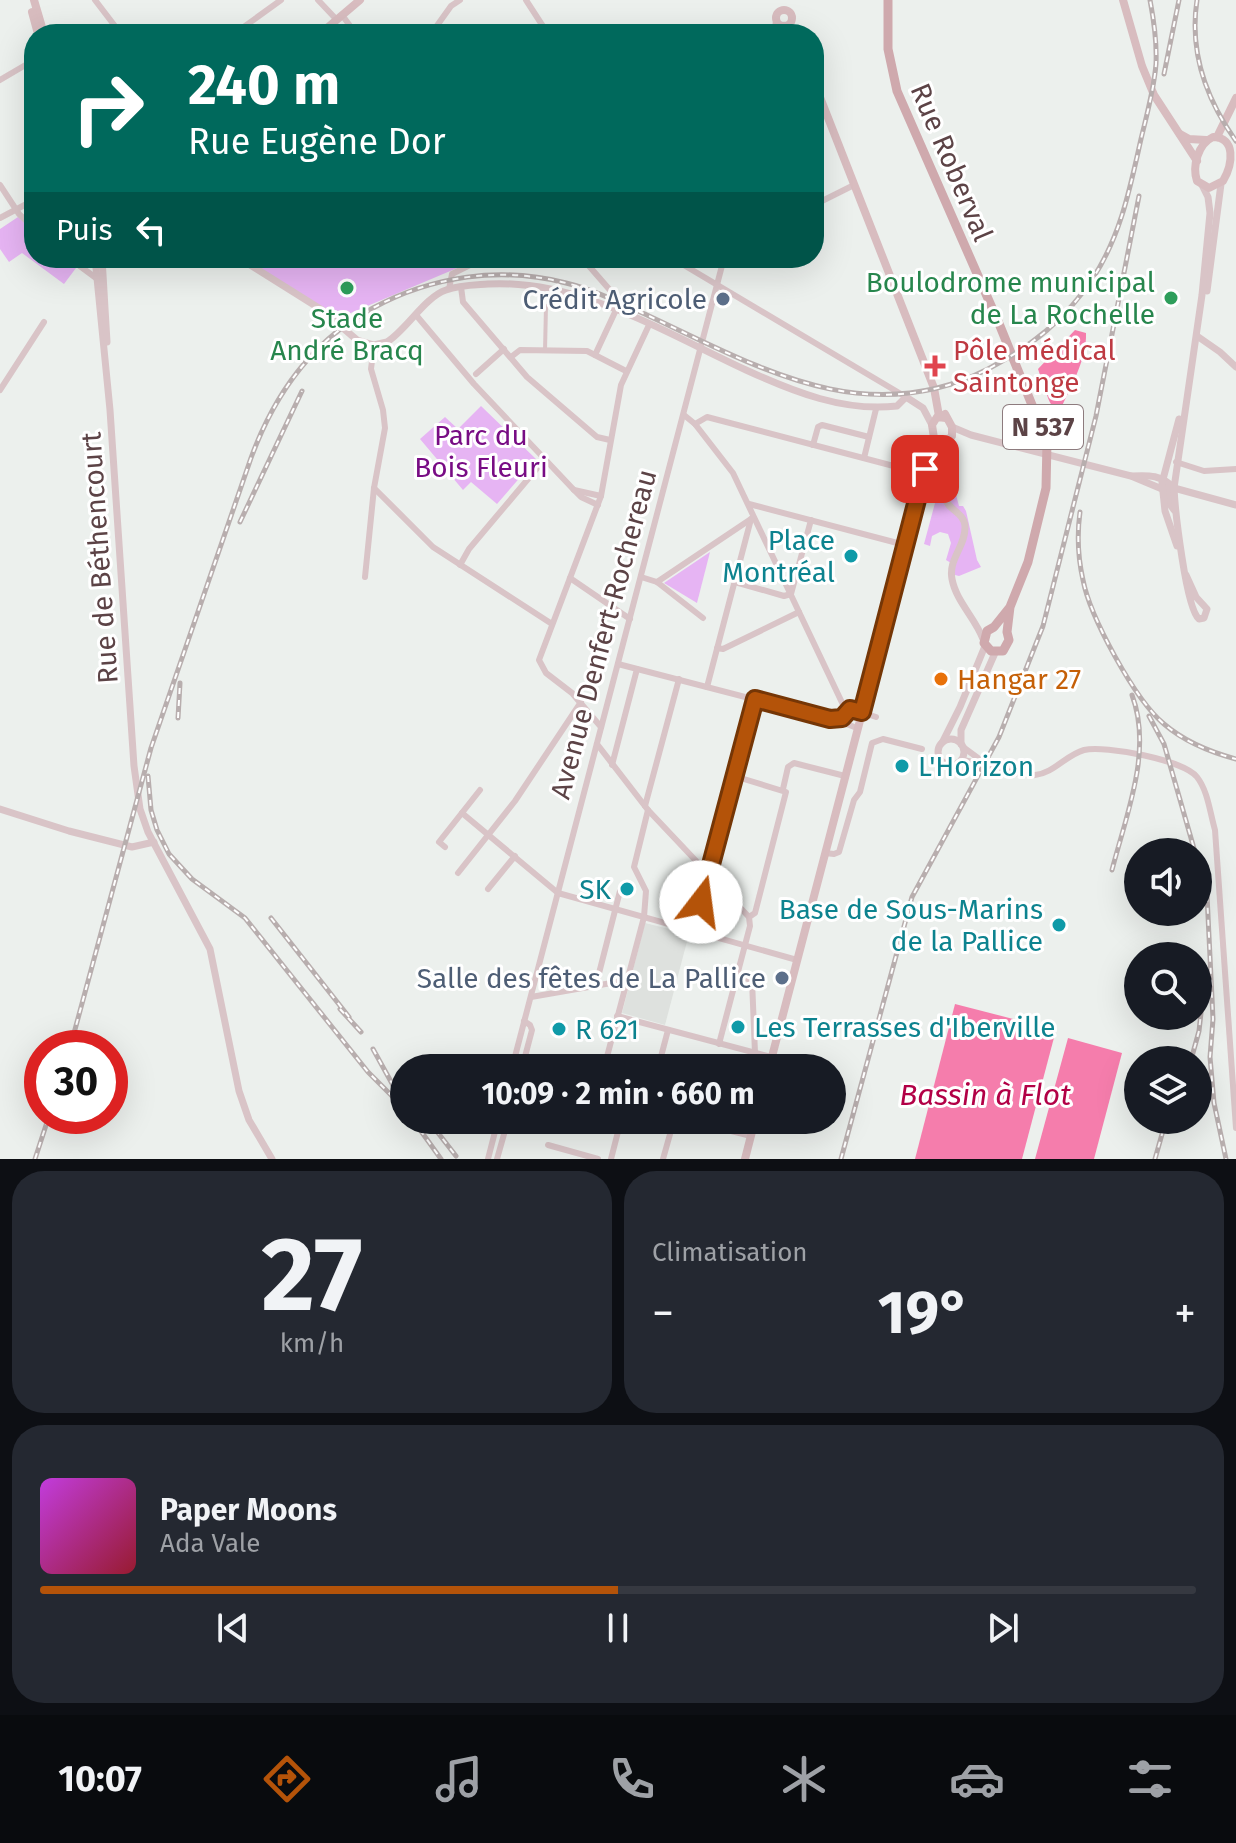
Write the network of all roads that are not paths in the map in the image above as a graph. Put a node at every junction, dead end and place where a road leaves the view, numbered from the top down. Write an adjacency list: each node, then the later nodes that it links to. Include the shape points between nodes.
1 (32, 0): 14 (main road); 15 (main road)
2 (95, 0): 16 (street)
3 (281, 0): 17 (street)
4 (318, 0): 12 (street)
5 (360, 0): 12 (main road)
6 (460, 0): 20 (street)
7 (526, 0): 21 (street)
8 (782, 0): 11 (main road); 13 (main road)
9 (888, 0): 114 (main road, Rue Roberval / N 537, via 887,35 897,91 1047,442 1049,473 1042,508)
10 (1123, 0): 30 (main road, via 1148,81)
11 (791, 15): 13 (main road, via 782,10); 24 (main road); 25 (main road)
12 (339, 17): 18 (main road); 19 (street)
13 (780, 22): 22 (main road); 23 (main road)
14 (36, 24)
15 (40, 24)
16 (113, 24)
17 (248, 24)
18 (331, 24)
19 (346, 24)
20 (438, 24)
21 (542, 24)
22 (782, 24)
23 (786, 24)
24 (789, 24)
25 (792, 24)
26 (24, 66): 27 (street)
27 (0, 80)
28 (1236, 101): 31 (main road); 33 (main road)
29 (824, 108): 37 (main road)
30 (1174, 128): 32 (main road, via 1189,139); 34 (main road)
31 (1217, 137): 32 (main road); 33 (main road)
32 (1206, 140): 34 (main road)
33 (1229, 141): 35 (main road, via 1234,153)
34 (1197, 161): 38 (main road, via 1195,176)
35 (1221, 184): 38 (main road); 44 (street)
36 (0, 185): 41 (street)
37 (854, 185): 39 (street); 77 (main road)
38 (1202, 185): 44 (street, via 1210,205)
39 (824, 200)
40 (24, 204): 41 (street)
41 (15, 208): 42 (street); 43 (street)
42 (24, 217)
43 (0, 218)
44 (1209, 258): 63 (street)
45 (80, 268): 53 (street)
46 (96, 268): 53 (street, Rue de Béthencourt)
47 (103, 268): 62 (street, Rue de Béthencourt)
48 (255, 268): 64 (street, via 322,310 357,340)
49 (464, 268): 56 (street, via 452,274)
50 (591, 268): 58 (street, via 616,297)
51 (689, 268): 54 (street)
52 (722, 268): 54 (street, Avenue Denfert-Rochereau)
53 (96, 275): 62 (street); 70 (street, Rue de Béthencourt)
54 (718, 285): 66 (street, Avenue Denfert-Rochereau); 76 (street)
55 (461, 287): 56 (street); 58 (street, via 546,287); 65 (street, via 463,302)
56 (449, 289): 59 (street)
57 (546, 306): 67 (street)
58 (616, 310): 61 (street); 68 (street)
59 (416, 315): 64 (street, via 393,338); 90 (street)
60 (44, 322): 74 (street)
61 (649, 325): 66 (street); 72 (street)
62 (107, 336): 70 (street, Rue de Béthencourt)
63 (1197, 336): 71 (street); 75 (street)
64 (374, 345): 96 (street, via 371,369 385,428)
65 (504, 349): 69 (street); 73 (street)
66 (701, 349): 78 (street, via 787,388); 79 (street, Avenue Denfert-Rochereau)
67 (545, 351): 68 (street); 69 (street, via 520,350)
68 (595, 355): 72 (street)
69 (511, 357): 86 (street, via 597,437)
70 (106, 360): 151 (street, Rue de Béthencourt, via 136,787)
71 (1236, 367)
72 (626, 371): 86 (street)
73 (476, 374)
74 (0, 390)
75 (1186, 394): 92 (street); 95 (street)
76 (906, 397): 77 (street); 78 (street, via 897,406)
77 (931, 404): 80 (main road); 80 (street)
78 (876, 409): 84 (street)
79 (684, 415): 81 (street); 109 (street, Avenue Denfert-Rochereau)
80 (939, 419): 82 (main road); 85 (main road)
81 (695, 424): 88 (street, via 707,417); 99 (street, via 733,473)
82 (952, 427): 83 (street); 87 (main road)
83 (971, 435): 87 (street); 95 (street)
84 (869, 437): 88 (street, via 822,425); 89 (street)
85 (934, 438): 87 (main road); 91 (main road)
86 (610, 440): 98 (street)
87 (947, 441): 91 (main road); 118 (street, via 951,460 945,497 965,526 951,566 953,583)
88 (813, 445): 89 (street)
89 (864, 458): 94 (street)
90 (544, 460): 97 (street); 106 (street)
91 (927, 462): 94 (main road)
92 (1176, 462): 93 (street, via 1204,471); 95 (street)
93 (1236, 469)
94 (924, 474): 104 (main road)
95 (1167, 485): 101 (street); 105 (street); 105 (street, via 1165,511)
96 (374, 488): 106 (street, via 433,547); 108 (street)
97 (574, 490): 98 (street); 100 (street)
98 (601, 496): 100 (street)
99 (749, 504): 102 (street); 103 (street)
100 (598, 505): 110 (street)
101 (1236, 505)
102 (753, 518): 111 (street); 112 (street); 113 (street)
103 (811, 520): 104 (street); 113 (street)
104 (905, 545): 131 (main road)
105 (1183, 563): 107 (street)
106 (460, 565): 119 (street)
107 (1186, 575): 107 (street, via 1194,615 1204,618 1207,609)
108 (365, 577)
109 (641, 577): 111 (street); 117 (street, Avenue Denfert-Rochereau)
110 (570, 578): 117 (street); 119 (street)
111 (657, 582): 116 (street)
112 (735, 582): 113 (street); 123 (street)
113 (791, 594): 115 (street)
114 (1010, 607): 120 (main road, Rue Roberval); 121 (main road, Rue Roberval)
115 (799, 612): 123 (street); 132 (street)
116 (703, 618)
117 (630, 619): 125 (street, Avenue Denfert-Rochereau)
118 (976, 621): 120 (street); 122 (street)
119 (552, 624): 130 (street, via 540,654 541,667)
120 (992, 628): 121 (main road); 122 (main road)
121 (1007, 632): 124 (main road, via 1008,645)
122 (984, 642): 124 (main road); 136 (street)
123 (717, 648): 128 (street)
124 (995, 653): 138 (street, via 961,730)
125 (618, 664): 126 (street); 134 (street, Avenue Denfert-Rochereau)
126 (637, 669): 127 (street); 142 (street)
127 (679, 679): 128 (street); 147 (street)
128 (707, 687): 129 (street)
129 (755, 699): 132 (street, via 830,719); 143 (street)
130 (581, 702): 134 (street); 150 (street)
131 (862, 712): 132 (street, via 850,709); 133 (street); 135 (main road)
132 (844, 715): 135 (street, via 844,723)
133 (876, 717)
134 (601, 727): 137 (street, Avenue Denfert-Rochereau)
135 (857, 728): 144 (main road)
136 (942, 743): 138 (street, via 949,739); 140 (street, via 938,751 943,762 953,765)
137 (597, 744): 142 (street); 159 (street, Avenue Denfert-Rochereau)
138 (962, 746): 140 (street); 141 (street)
139 (922, 749): 153 (street, via 883,739 872,743 839,852)
140 (962, 760): 141 (street)
141 (985, 763): 181 (street, via 1034,775 1082,751 1104,748 1182,766 1195,774 1215,830)
142 (612, 765): 147 (street)
143 (734, 776): 145 (street); 156 (street)
144 (845, 776): 145 (street, via 792,764); 153 (main road)
145 (783, 789): 162 (street, via 786,795 755,913)
146 (480, 790): 149 (street)
147 (646, 808): 156 (street); 161 (street, via 634,867 646,891)
148 (0, 809): 151 (street, via 132,847)
149 (462, 813): 150 (street); 152 (street, via 439,842)
150 (489, 835): 154 (street); 155 (street)
151 (153, 839): 190 (street, Rue de Béthencourt, via 210,949 239,1091)
152 (445, 847)
153 (825, 853): 165 (main road)
154 (515, 856): 157 (street); 159 (street)
155 (458, 873)
156 (709, 873): 162 (street); 163 (street)
157 (488, 889)
158 (620, 891): 160 (street)
159 (558, 893): 160 (street); 169 (street, Avenue Denfert-Rochereau)
160 (616, 909): 161 (street); 168 (street)
161 (644, 917): 163 (street); 167 (street)
162 (749, 917): 164 (street)
163 (694, 931): 164 (street)
164 (745, 945): 165 (street); 166 (street)
165 (797, 960): 180 (main road)
166 (737, 976): 173 (street); 174 (street, via 752,980)
167 (626, 983): 168 (street); 170 (street)
168 (596, 985): 169 (street)
169 (531, 997): 171 (street, Avenue Denfert-Rochereau)
170 (617, 1016): 172 (street); 177 (street)
171 (524, 1021): 175 (street, Avenue Denfert-Rochereau); 176 (street, Avenue Denfert-Rochereau, via 532,1030)
172 (668, 1030): 173 (street); 178 (street)
173 (719, 1044): 174 (street)
174 (755, 1053): 179 (street)
175 (516, 1054)
176 (526, 1054)
177 (608, 1054)
178 (662, 1054)
179 (759, 1054)
180 (772, 1054)
181 (1236, 1128)
182 (494, 1134): 191 (street)
183 (504, 1134): 192 (street)
184 (617, 1134): 195 (street)
185 (670, 1134): 196 (street)
186 (743, 1134): 187 (street)
187 (751, 1136): 197 (main road)
188 (548, 1145): 189 (street)
189 (564, 1150): 193 (street); 194 (street)
190 (272, 1159)
191 (488, 1159)
192 (497, 1159)
193 (562, 1159)
194 (598, 1159)
195 (611, 1159)
196 (663, 1159)
197 (745, 1159)

